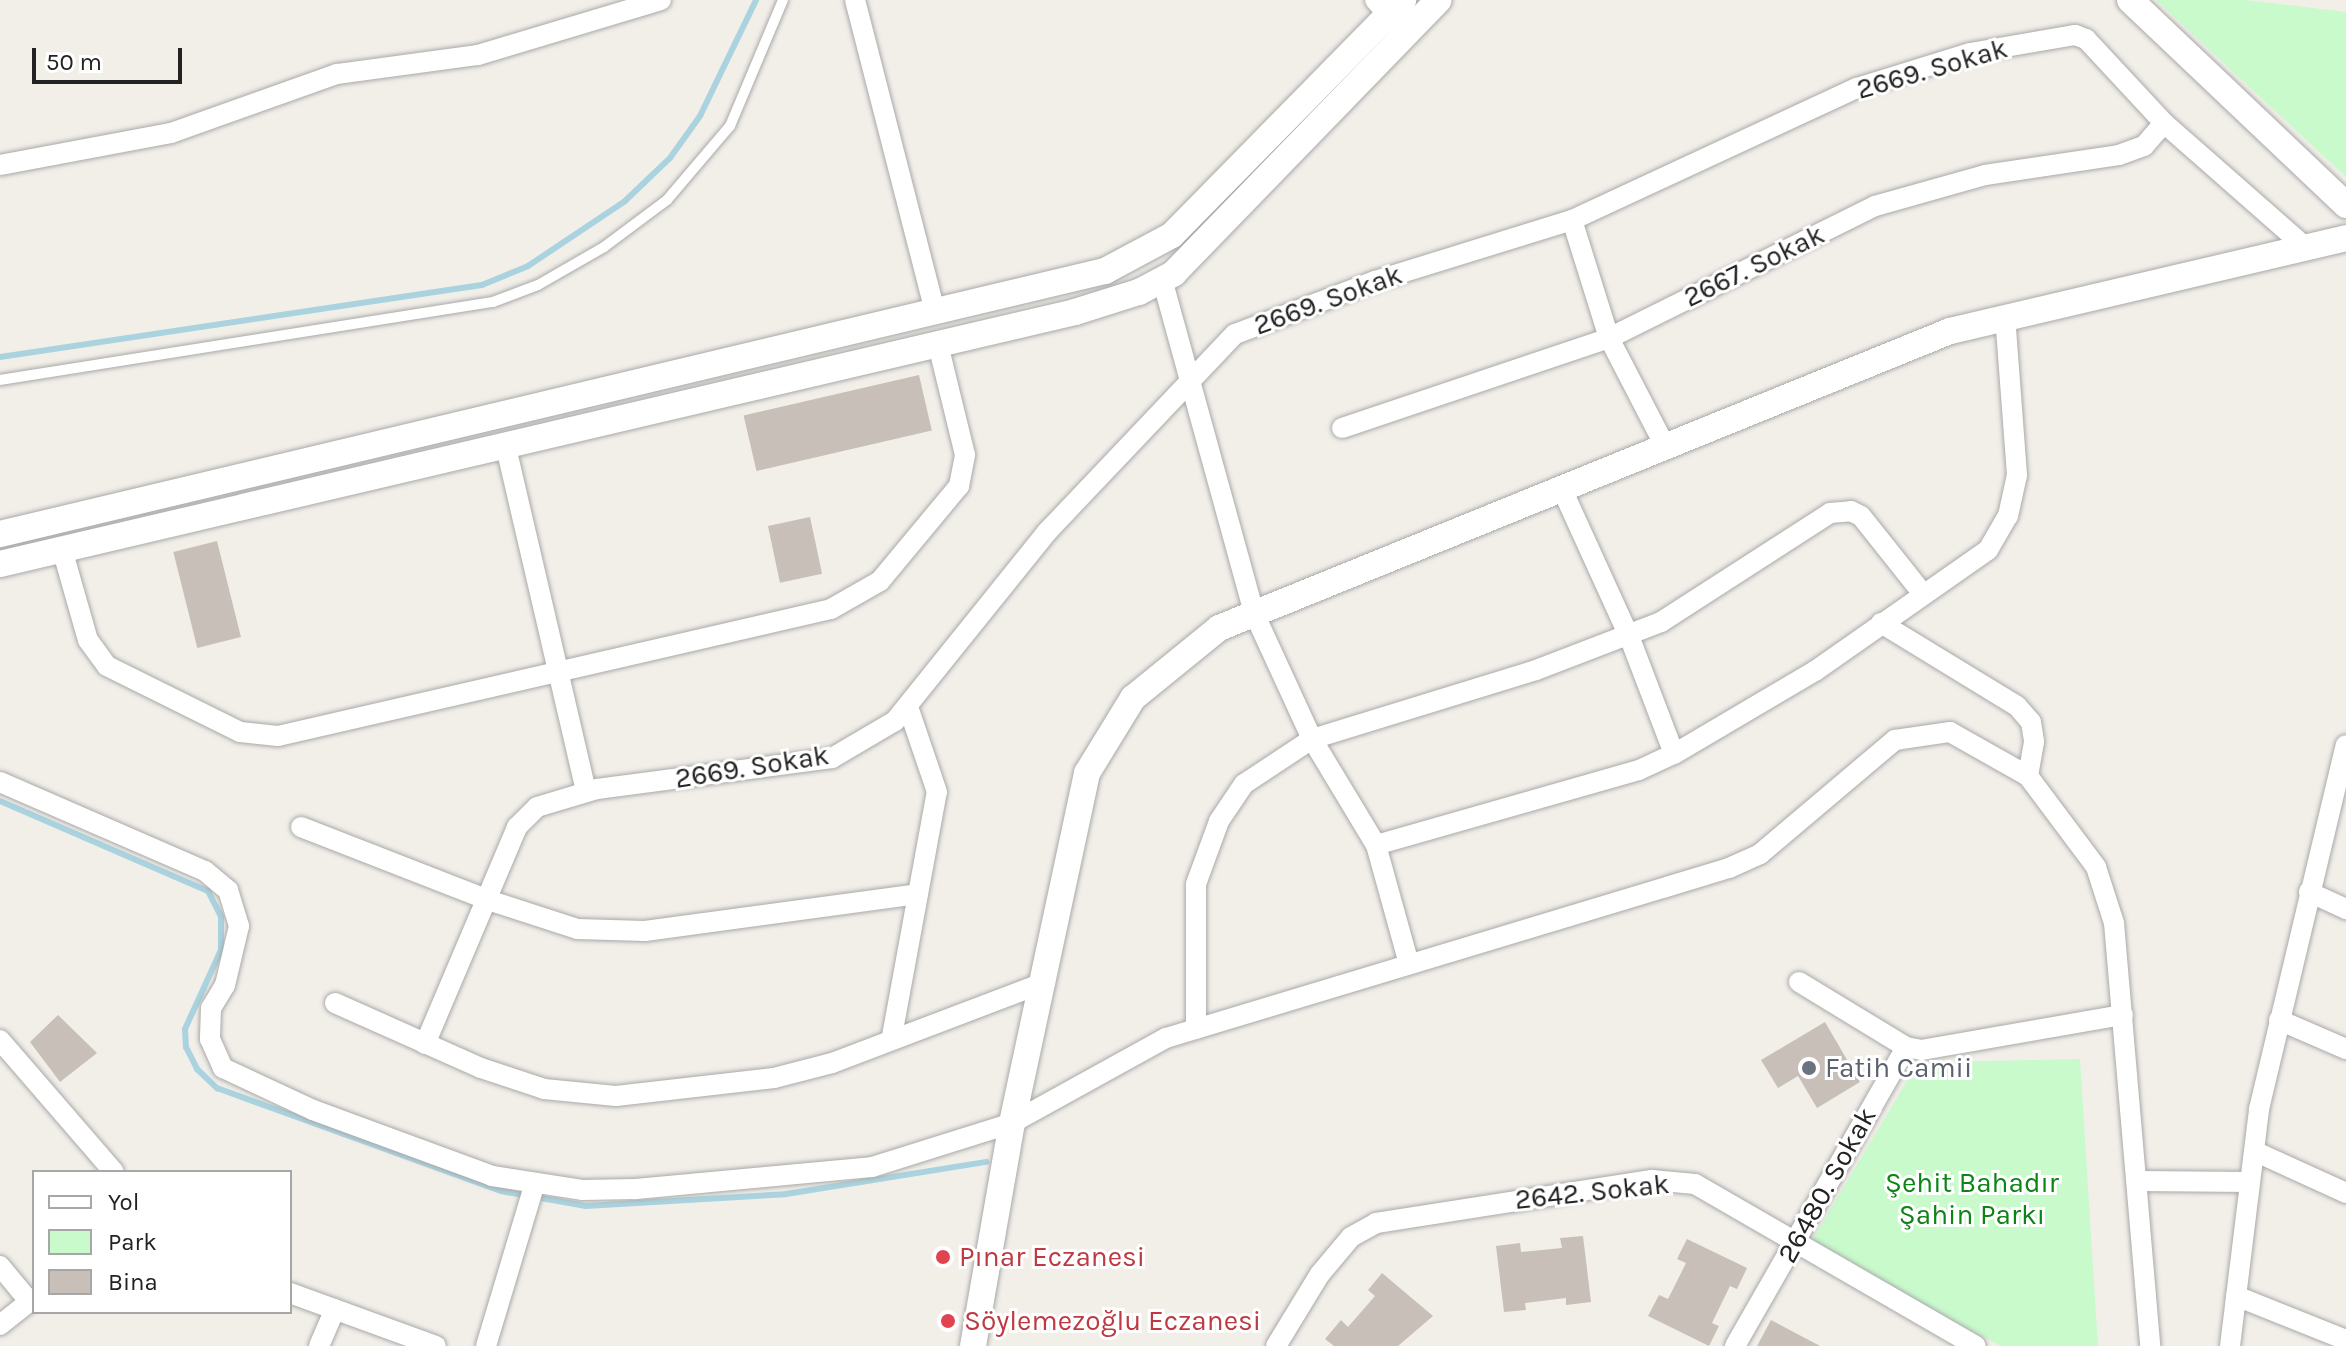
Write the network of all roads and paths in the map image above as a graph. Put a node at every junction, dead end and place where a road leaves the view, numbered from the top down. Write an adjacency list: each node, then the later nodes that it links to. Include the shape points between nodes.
1 (661, 0): 8 (street, via 478,55 337,74 171,133)
2 (783, 0): 19 (lane, via 730,126 667,200 604,247 538,285 493,302)
3 (855, 0): 14 (street)
4 (1439, 0): 13 (street, via 1229,219)
5 (2130, 0): 9 (street)
6 (1389, 5): 14 (street, via 1172,235 1105,271)
7 (2164, 123): 10 (street, 2669. Sokak, via 2086,39 2075,35 1970,53 1857,88); 12 (street, 2669. Sokak); 16 (street, 2667. Sokak, via 2144,146 2119,155 1985,175 1875,206)
8 (0, 165)
9 (2346, 205)
10 (1572, 220): 16 (street); 18 (street, 2669. Sokak, via 1375,281 1235,334)
11 (2346, 238): 12 (street)
12 (2304, 246): 15 (street)
13 (1162, 279): 17 (street, via 1075,312); 18 (street)
14 (935, 312): 24 (street)
15 (2005, 316): 22 (street, via 1950,331); 27 (street, via 2017,475 2008,516 1988,550)
16 (1609, 338): 20 (street, 2667. Sokak); 22 (street)
17 (938, 344): 21 (street); 31 (street, via 965,455 959,486 880,581 831,609)
18 (1191, 378): 28 (street); 32 (street, 2669. Sokak, via 1046,533)
19 (0, 380)
20 (1342, 428)
21 (505, 443): 25 (street); 31 (street)
22 (1664, 444): 23 (street)
23 (1561, 487): 28 (street); 30 (street)
24 (0, 534)
25 (62, 549): 26 (street); 31 (street, via 88,640 107,666 240,732 278,736)
26 (0, 564)
27 (1923, 594): 29 (street); 30 (street, via 1861,516 1851,511 1830,513 1661,622)
28 (1254, 613): 33 (street); 46 (street, via 1219,628 1133,698 1087,773)
29 (1881, 623): 34 (street, via 1815,671); 36 (street, via 2017,706 2031,722 2034,742)
30 (1629, 636): 33 (street); 34 (street)
31 (559, 673): 38 (street)
32 (908, 707): 38 (street, 2669. Sokak, via 832,758); 42 (street, via 937,792)
33 (1312, 739): 40 (street); 51 (street, via 1244,784 1219,821 1196,884)
34 (1674, 754): 40 (street, via 1639,770)
35 (2345, 755): 41 (street)
36 (2028, 776): 45 (street, via 1950,732 1895,740 1760,854 1729,868); 49 (street, via 2096,867 2114,923)
37 (0, 782): 62 (street, via 205,871 228,890 239,926 225,985 211,1008 210,1039 223,1068 313,1110 492,1176)
38 (586, 791): 43 (street, 2669. Sokak, via 537,807 517,827)
39 (301, 827): 43 (street)
40 (1376, 845): 45 (street)
41 (2309, 892): 44 (street); 50 (street)
42 (917, 894): 43 (street, via 645,931 577,929); 52 (street)
43 (488, 900): 54 (street, 2669. Sokak)
44 (2346, 909)
45 (1409, 964): 51 (street)
46 (1045, 982): 52 (street); 57 (street)
47 (1799, 982): 55 (street)
48 (335, 1003): 54 (street)
49 (2123, 1015): 55 (street, via 1922,1050); 60 (street)
50 (2279, 1020): 56 (street); 58 (street)
51 (1196, 1029): 57 (street, via 1166,1038)
52 (892, 1036): 54 (street, via 832,1063 774,1078 616,1096 544,1089)
53 (0, 1040): 59 (street)
54 (425, 1044)
55 (1906, 1047): 64 (street, 26480. Sokak)
56 (2346, 1049)
57 (1012, 1123): 62 (street, via 872,1167 635,1189); 75 (street)
58 (2254, 1151): 61 (street); 63 (street)
59 (112, 1170)
60 (2138, 1181): 61 (street); 79 (street)
61 (2250, 1182): 67 (street)
62 (535, 1183): 74 (street)
63 (2346, 1193)
64 (1796, 1242): 76 (street, 2642. Sokak, via 1695,1184 1652,1180 1419,1213 1376,1223 1351,1237 1320,1274); 77 (street, 26480. Sokak); 78 (street, 2642. Sokak)
65 (0, 1266): 68 (street)
66 (292, 1294): 69 (street)
67 (2236, 1296): 71 (street); 80 (street)
68 (32, 1299): 70 (street)
69 (335, 1309): 72 (street); 73 (street)
70 (0, 1325)
71 (2346, 1340)
72 (319, 1346)
73 (436, 1346)
74 (486, 1346)
75 (973, 1346)
76 (1276, 1346)
77 (1735, 1346)
78 (1976, 1346)
79 (2150, 1346)
80 (2230, 1346)

